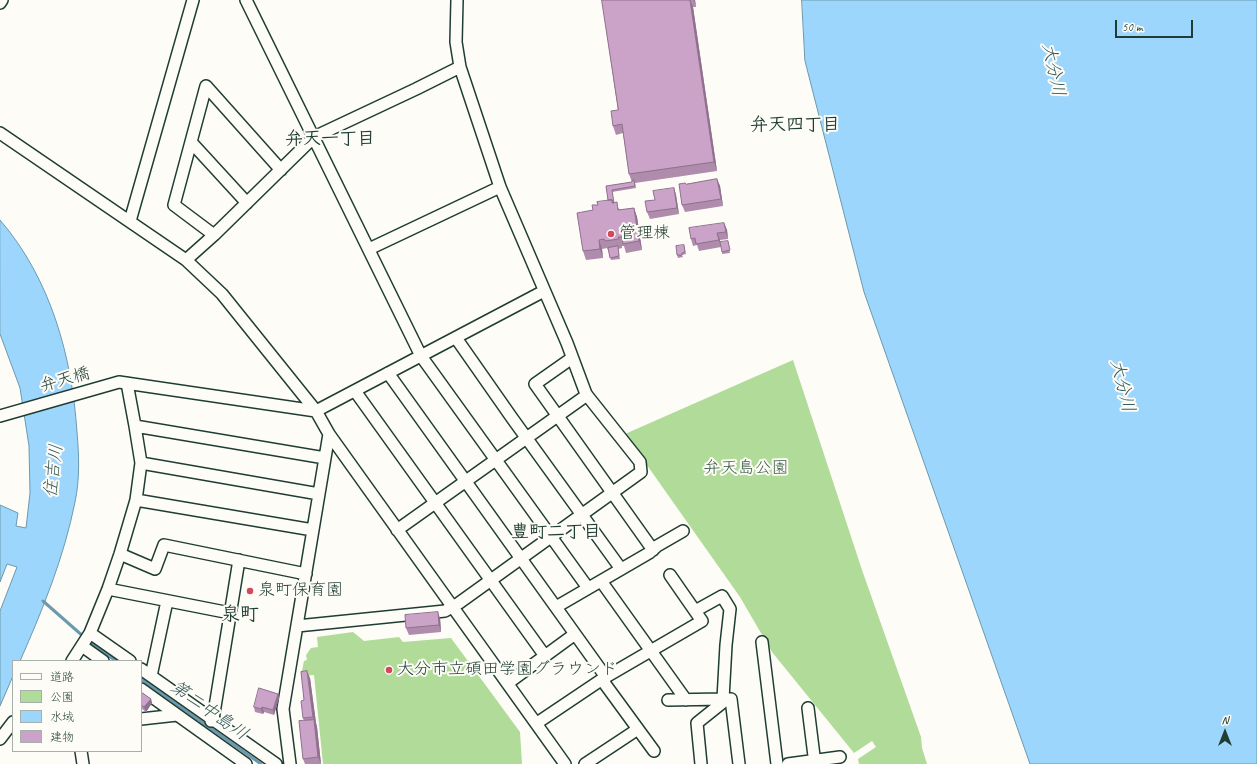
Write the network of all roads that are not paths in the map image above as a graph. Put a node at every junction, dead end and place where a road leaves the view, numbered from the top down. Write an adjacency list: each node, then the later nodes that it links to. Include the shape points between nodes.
1 (2, 0): 5 (street)
2 (193, 0): 13 (street)
3 (246, 0): 8 (street)
4 (458, 0): 6 (street, via 456,42)
5 (0, 3)
6 (460, 67): 8 (street); 11 (street)
7 (0, 132): 13 (street)
8 (314, 137): 10 (street); 15 (street)
9 (191, 142): 10 (street, via 206,86); 12 (street); 14 (street, via 174,205)
10 (281, 170): 12 (street)
11 (500, 187): 15 (street); 17 (street)
12 (246, 203): 14 (street)
13 (130, 221): 16 (street)
14 (214, 235): 16 (street)
15 (369, 249): 19 (street)
16 (186, 260): 25 (street, via 222,294)
17 (544, 291): 18 (street); 20 (street)
18 (456, 338): 19 (street); 30 (street)
19 (421, 356): 21 (street); 32 (street)
20 (572, 358): 24 (street); 27 (street, via 534,384)
21 (388, 373): 23 (street); 34 (street)
22 (123, 382): 25 (street); 26 (street, 弁天橋); 28 (street)
23 (355, 391): 25 (street); 38 (street)
24 (587, 395): 27 (street); 35 (street, via 640,462 641,472)
25 (316, 411): 29 (street)
26 (0, 416)
27 (558, 416): 30 (street); 35 (street)
28 (135, 426): 31 (street); 33 (street)
29 (329, 434): 31 (street); 41 (street)
30 (526, 438): 32 (street); 39 (street)
31 (325, 458): 36 (street)
32 (496, 460): 34 (street); 43 (street)
33 (140, 463): 36 (street); 37 (street)
34 (466, 482): 38 (street); 46 (street)
35 (612, 492): 39 (street); 44 (street)
36 (319, 494): 40 (street)
37 (136, 500): 40 (street); 45 (street)
38 (436, 503): 41 (street); 51 (street)
39 (582, 515): 43 (street); 48 (street)
40 (313, 530): 49 (street)
41 (397, 530): 57 (street)
42 (683, 531): 44 (street)
43 (551, 536): 46 (street); 53 (street)
44 (653, 550): 48 (street)
45 (120, 554): 47 (street, via 155,569 164,545); 54 (street)
46 (521, 558): 51 (street); 56 (street)
47 (239, 560): 49 (street); 59 (street)
48 (621, 569): 52 (street)
49 (306, 574): 60 (street)
50 (670, 575): 58 (street)
51 (491, 580): 57 (street); 66 (street)
52 (601, 581): 53 (street); 65 (street)
53 (588, 588): 56 (street)
54 (108, 589): 55 (street); 61 (street)
55 (167, 601): 59 (street); 71 (street)
56 (556, 607): 62 (street)
57 (453, 608): 60 (street, via 445,611); 73 (street)
58 (695, 611): 65 (street, via 702,621); 75 (street, via 722,596 730,609)
59 (230, 613): 81 (street)
60 (297, 626): 93 (street, via 283,709)
61 (90, 633): 64 (street); 69 (street)
62 (575, 634): 66 (street); 72 (street)
63 (762, 642): 98 (street)
64 (82, 646): 67 (street); 68 (street)
65 (650, 651): 72 (street); 77 (street)
66 (544, 656): 73 (street)
67 (73, 660)
68 (101, 660)
69 (129, 660)
70 (142, 670): 71 (street)
71 (151, 676): 81 (street)
72 (604, 678): 82 (street); 84 (street, via 605,684)
73 (508, 683): 82 (street)
74 (142, 690): 79 (street)
75 (723, 699): 77 (street); 96 (street, via 722,703 697,723); 97 (street, via 731,699)
76 (668, 700): 77 (street)
77 (686, 700)
78 (808, 708): 89 (street)
79 (177, 715): 80 (street); 91 (street)
80 (142, 718)
81 (212, 720): 92 (street)
82 (537, 723): 94 (street)
83 (12, 727): 85 (street)
84 (638, 729): 86 (street); 95 (street)
85 (0, 739)
86 (654, 751)
87 (81, 752): 90 (street)
88 (840, 757): 89 (street)
89 (815, 762): 99 (street)
90 (83, 764)
91 (242, 764)
92 (276, 764)
93 (290, 764)
94 (565, 764)
95 (585, 764)
96 (701, 764)
97 (739, 764)
98 (777, 764)
99 (788, 764)

